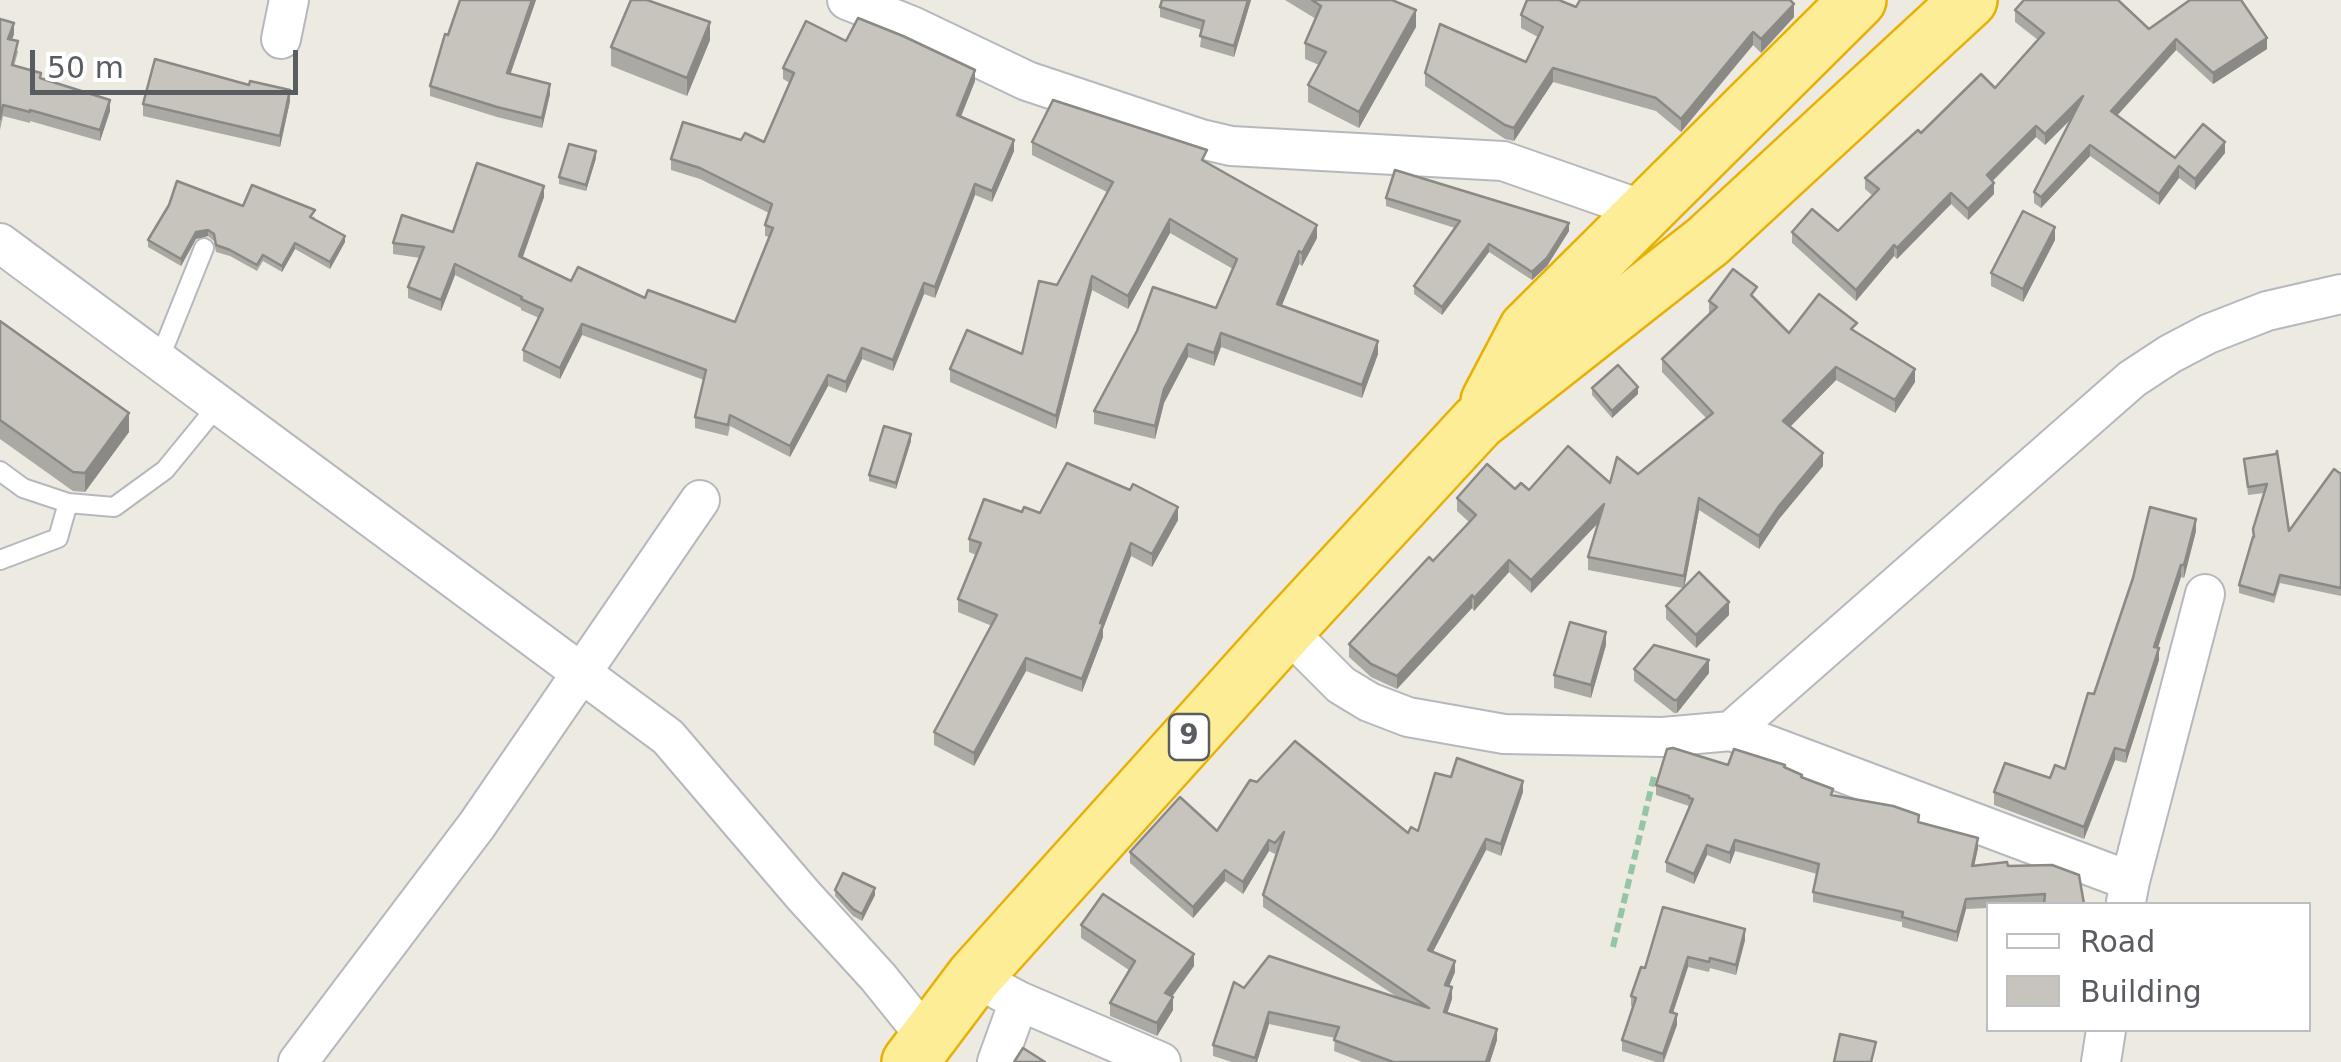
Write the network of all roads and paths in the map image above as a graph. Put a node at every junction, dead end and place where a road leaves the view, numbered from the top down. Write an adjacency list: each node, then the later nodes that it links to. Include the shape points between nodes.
1 (290, 0): 5 (street)
2 (848, 0): 6 (street, via 1027,81 1200,139 1502,160)
3 (1858, 0): 6 (highway, 9)
4 (1969, 0): 12 (highway, 9, via 1708,241)
5 (281, 39)
6 (1646, 211): 12 (highway, 9, via 1527,329)
7 (0, 243): 10 (street)
8 (204, 248): 10 (lane)
9 (2341, 294): 20 (street, via 2267,311 2208,334 2132,379)
10 (159, 360): 11 (street)
11 (220, 404): 15 (lane, via 165,470 114,507); 19 (street)
12 (1478, 422): 18 (highway, 9)
13 (0, 472): 15 (lane, via 23,488)
14 (700, 500): 19 (street)
15 (68, 503): 16 (lane, via 58,538)
16 (0, 560)
17 (2205, 594): 22 (street)
18 (1286, 630): 21 (street, via 1341,685 1408,717 1504,734); 24 (highway, 9)
19 (581, 671): 26 (street, via 668,738 878,977); 27 (street, via 477,825)
20 (1731, 731): 21 (street); 22 (street)
21 (1663, 737): 23 (path)
22 (2128, 893)
23 (1612, 947)
24 (997, 989): 26 (highway, 9); 28 (street); 29 (street)
25 (2106, 1032): 30 (street)
26 (919, 1050)
27 (298, 1062)
28 (997, 1062)
29 (1161, 1062)
30 (2101, 1062)

